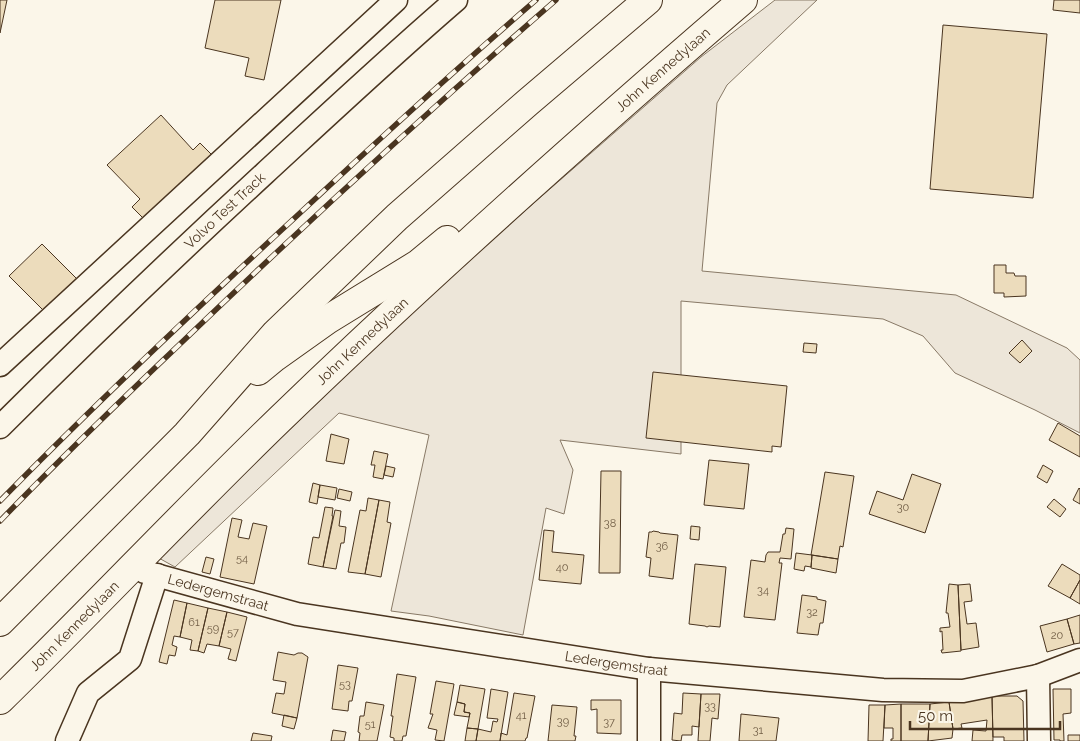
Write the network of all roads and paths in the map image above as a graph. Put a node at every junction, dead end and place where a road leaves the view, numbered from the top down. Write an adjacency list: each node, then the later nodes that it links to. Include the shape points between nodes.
1 (396, 0): 8 (street)
2 (456, 0): 9 (street, Volvo Test Track, via 340,103)
3 (648, 0): 10 (highway, John Kennedylaan, via 397,217 276,333)
4 (720, 0): 10 (highway, John Kennedylaan, via 590,108 418,264 326,320 275,357)
5 (743, 0): 7 (highway, John Kennedylaan)
6 (765, 0): 7 (highway, via 640,104)
7 (540, 177): 15 (highway, John Kennedylaan, via 279,420)
8 (0, 366)
9 (0, 427)
10 (187, 434): 11 (highway, John Kennedylaan)
11 (0, 622)
12 (1080, 660): 14 (street, Ledergemstraat)
13 (648, 669): 14 (street, Ledergemstraat, via 883,690 963,691); 16 (street, Ledergemstraat, via 297,614 151,574 130,659 88,693); 17 (street)
14 (1038, 676): 18 (street)
15 (0, 700)
16 (67, 741)
17 (649, 741)
18 (1039, 741)

